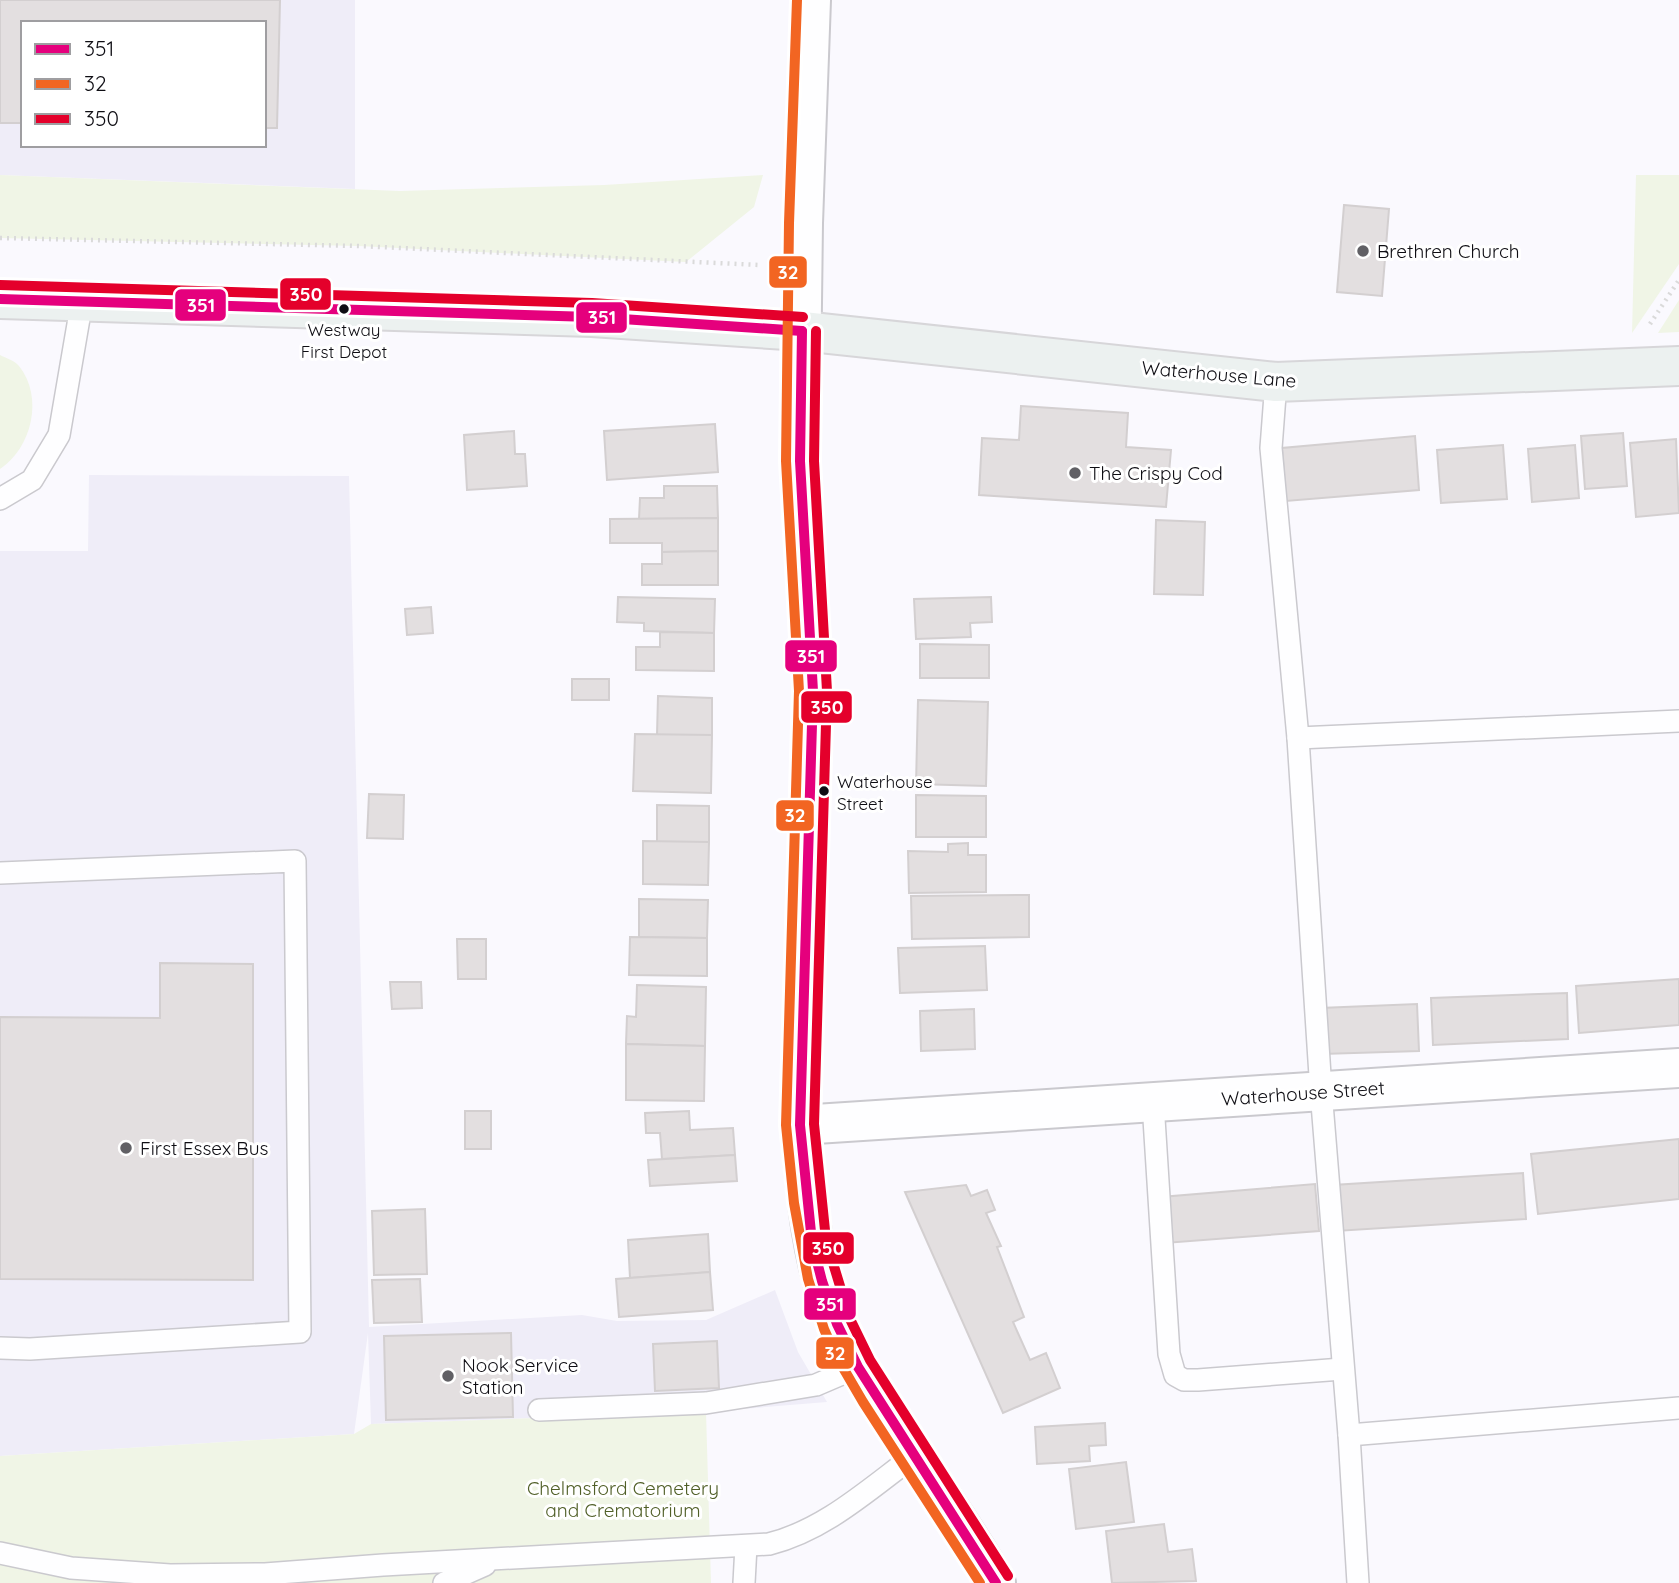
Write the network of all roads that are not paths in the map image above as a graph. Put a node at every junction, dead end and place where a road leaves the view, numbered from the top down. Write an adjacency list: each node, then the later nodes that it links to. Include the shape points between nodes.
1 (811, 0): 4 (street)
2 (0, 299): 3 (main road, Waterhouse Lane)
3 (82, 301): 4 (main road, Waterhouse Lane, via 592,317); 7 (lane, via 59,435 32,480)
4 (802, 331): 6 (main road, Waterhouse Lane); 14 (street, via 800,461 813,691)
5 (1679, 366): 6 (main road, Waterhouse Lane)
6 (1276, 382): 9 (lane, via 1271,448)
7 (0, 499)
8 (1679, 721): 9 (lane)
9 (1298, 738): 12 (lane)
10 (0, 873): 15 (lane, via 295,861 300,1332)
11 (1679, 1068): 12 (street, Waterhouse Street)
12 (1321, 1091): 13 (street, Waterhouse Street); 17 (lane)
13 (1153, 1103): 14 (street, Waterhouse Street); 17 (lane, via 1169,1354 1175,1374 1184,1380 1198,1380)
14 (800, 1125): 16 (street, via 812,1242 837,1324)
15 (0, 1348)
16 (858, 1367): 19 (lane, via 817,1385 706,1403); 21 (street)
17 (1342, 1369): 20 (lane)
18 (1679, 1408): 20 (lane)
19 (539, 1410)
20 (1349, 1435): 28 (lane)
21 (914, 1456): 22 (lane, via 821,1523 794,1537); 27 (street)
22 (746, 1546): 24 (lane); 26 (lane)
23 (0, 1553): 24 (lane, via 71,1568 170,1575 265,1574)
24 (500, 1559): 25 (lane)
25 (444, 1583)
26 (744, 1583)
27 (996, 1583)
28 (1358, 1583)

